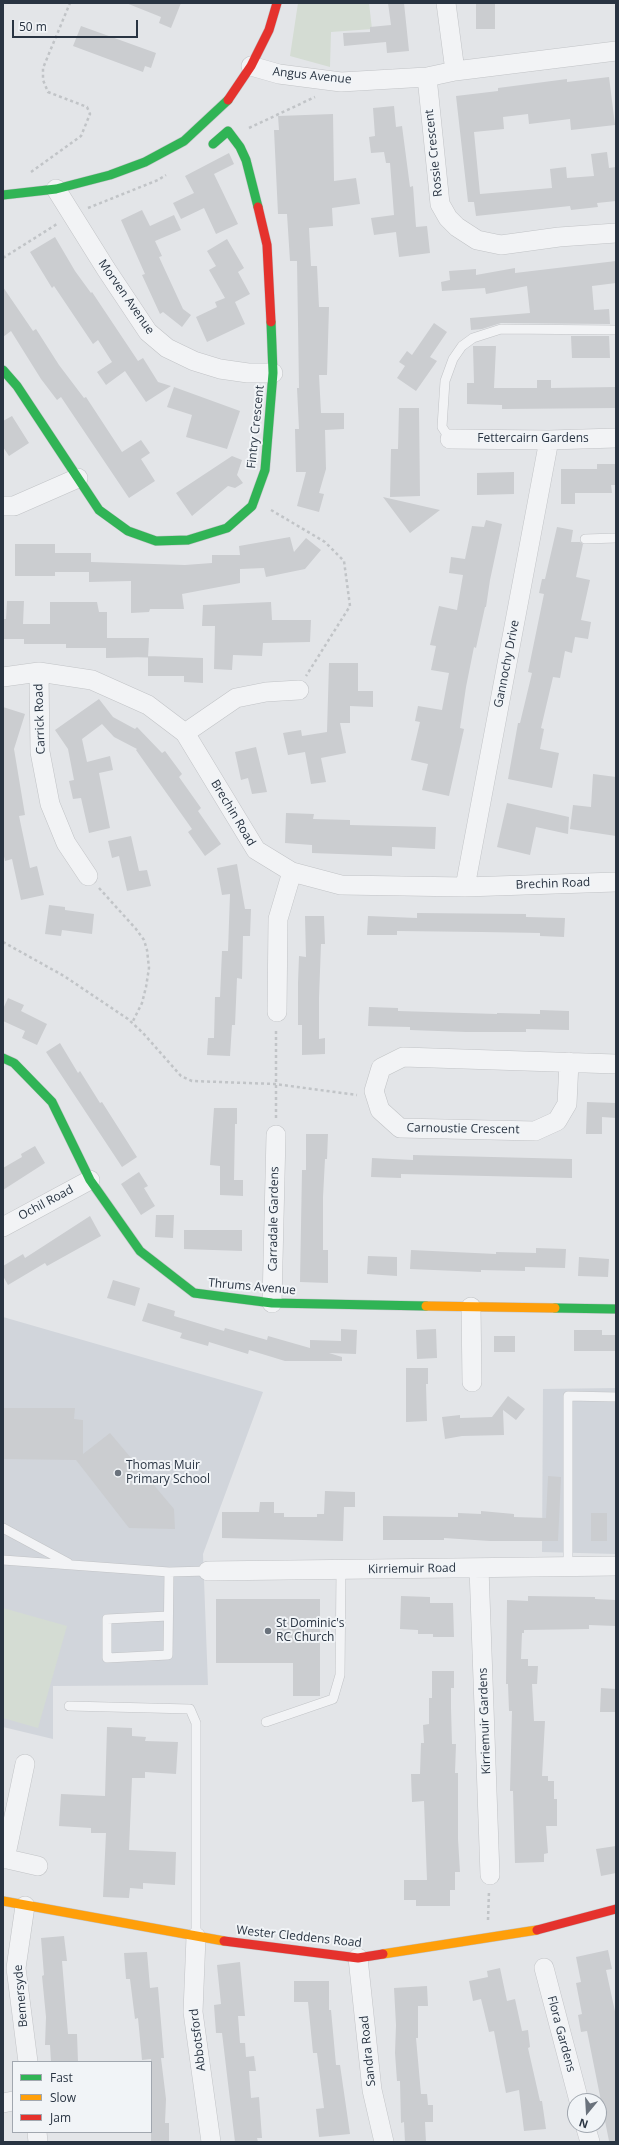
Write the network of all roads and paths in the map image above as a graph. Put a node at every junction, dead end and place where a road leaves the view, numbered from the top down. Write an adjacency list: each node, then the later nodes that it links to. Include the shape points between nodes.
1 (70, 3): 11 (path, via 43,68 43,80 48,92 87,107 90,114 80,136 32,172)
2 (277, 3): 5 (street, via 269,30)
3 (446, 3): 6 (street)
4 (616, 51): 6 (street, Angus Avenue)
5 (251, 66): 7 (street, Angus Avenue, via 279,74 342,82); 12 (street, via 224,104 184,141 145,162 110,175)
6 (455, 71): 7 (street, Angus Avenue)
7 (427, 77): 15 (street, Rossie Crescent, via 440,204 457,227 477,240 501,245 559,236)
8 (318, 95): 9 (path)
9 (231, 136): 10 (street, via 228,131); 19 (street, Fintry Crescent, via 246,160 267,245)
10 (213, 144)
11 (25, 173)
12 (56, 188): 13 (street); 14 (street, Morven Avenue)
13 (3, 195)
14 (72, 214): 16 (path); 19 (street, Morven Avenue, via 148,332 167,348 194,361 220,369)
15 (616, 233)
16 (3, 258)
17 (616, 330): 21 (lane, via 501,329 473,338 462,346 453,359 445,381 442,427)
18 (3, 370): 23 (street, Fintry Crescent, via 17,386)
19 (273, 373): 24 (street, Fintry Crescent, via 265,470)
20 (616, 438): 22 (street, Fettercairn Gardens)
21 (450, 439): 22 (street, Fettercairn Gardens)
22 (549, 440): 35 (street, Gannochy Drive)
23 (78, 478): 24 (street, Fintry Crescent, via 100,510 128,532 156,541 188,540 227,528 252,506); 25 (street, via 14,506)
24 (254, 500): 30 (path, via 325,542 344,561 350,606 311,666)
25 (3, 506)
26 (585, 538): 27 (lane)
27 (616, 538)
28 (39, 672): 29 (street, Brechin Road); 31 (street, Brechin Road, via 92,680 116,690 148,704); 33 (street, Carrick Road, via 40,752 50,804 66,843)
29 (3, 677)
30 (299, 690): 31 (street, via 266,692 236,698)
31 (185, 733): 32 (street, Brechin Road, via 256,850)
32 (292, 872): 35 (street, Brechin Road, via 342,884); 37 (street, via 278,919)
33 (88, 876): 38 (path, via 136,929 147,950 149,968 146,987 142,1003)
34 (616, 882): 35 (street, Brechin Road)
35 (465, 887)
36 (3, 942): 38 (path, via 64,976)
37 (277, 1012): 42 (path)
38 (132, 1023): 42 (path, via 181,1076 192,1081)
39 (3, 1058): 45 (street, Thrums Avenue, via 14,1062 52,1102)
40 (569, 1062): 41 (street); 43 (street, via 404,1057 381,1068 374,1091); 43 (street, Carnoustie Crescent, via 567,1104 557,1121 535,1131 400,1128 380,1110)
41 (616, 1064)
42 (275, 1084): 43 (path); 44 (path)
43 (376, 1097)
44 (276, 1135): 47 (street, Carradale Gardens)
45 (90, 1180): 46 (street, Ochil Road); 47 (street, Thrums Avenue, via 140,1251 194,1293)
46 (3, 1227)
47 (272, 1303): 48 (street, Thrums Avenue)
48 (471, 1307): 49 (street, Thrums Avenue); 50 (street)
49 (616, 1309)
50 (472, 1382)
51 (616, 1397): 57 (lane, via 568,1396)
52 (3, 1528): 54 (lane)
53 (3, 1560): 54 (lane)
54 (71, 1565): 60 (lane)
55 (616, 1566): 57 (street, Kirriemuir Road)
56 (479, 1568): 57 (street, Kirriemuir Road); 58 (street, Kirriemuir Road); 67 (street, Kirriemuir Gardens)
57 (568, 1568)
58 (341, 1570): 59 (street, Kirriemuir Road); 63 (lane, via 340,1675 332,1698)
59 (208, 1571): 60 (lane)
60 (169, 1572): 61 (lane)
61 (168, 1616): 61 (lane, via 168,1655 107,1658 107,1619)
62 (69, 1706): 71 (lane, via 190,1709 196,1723)
63 (266, 1722)
64 (25, 1764): 65 (street)
65 (4, 1859): 66 (street)
66 (38, 1866)
67 (490, 1875): 72 (path)
68 (3, 1901): 69 (street, Wester Cleddens Road)
69 (25, 1906): 71 (street, Wester Cleddens Road); 75 (street, Bemersyde, via 16,1968)
70 (616, 1909): 72 (street, Wester Cleddens Road, via 528,1932)
71 (196, 1937): 73 (street, Wester Cleddens Road); 77 (street, Abbotsford, via 193,2012)
72 (487, 1938): 73 (street, Wester Cleddens Road)
73 (358, 1958): 78 (street, Sandra Road, via 372,2090)
74 (544, 1968): 76 (street, Flora Gardens)
75 (28, 2061)
76 (577, 2093)
77 (211, 2142)
78 (384, 2142)

